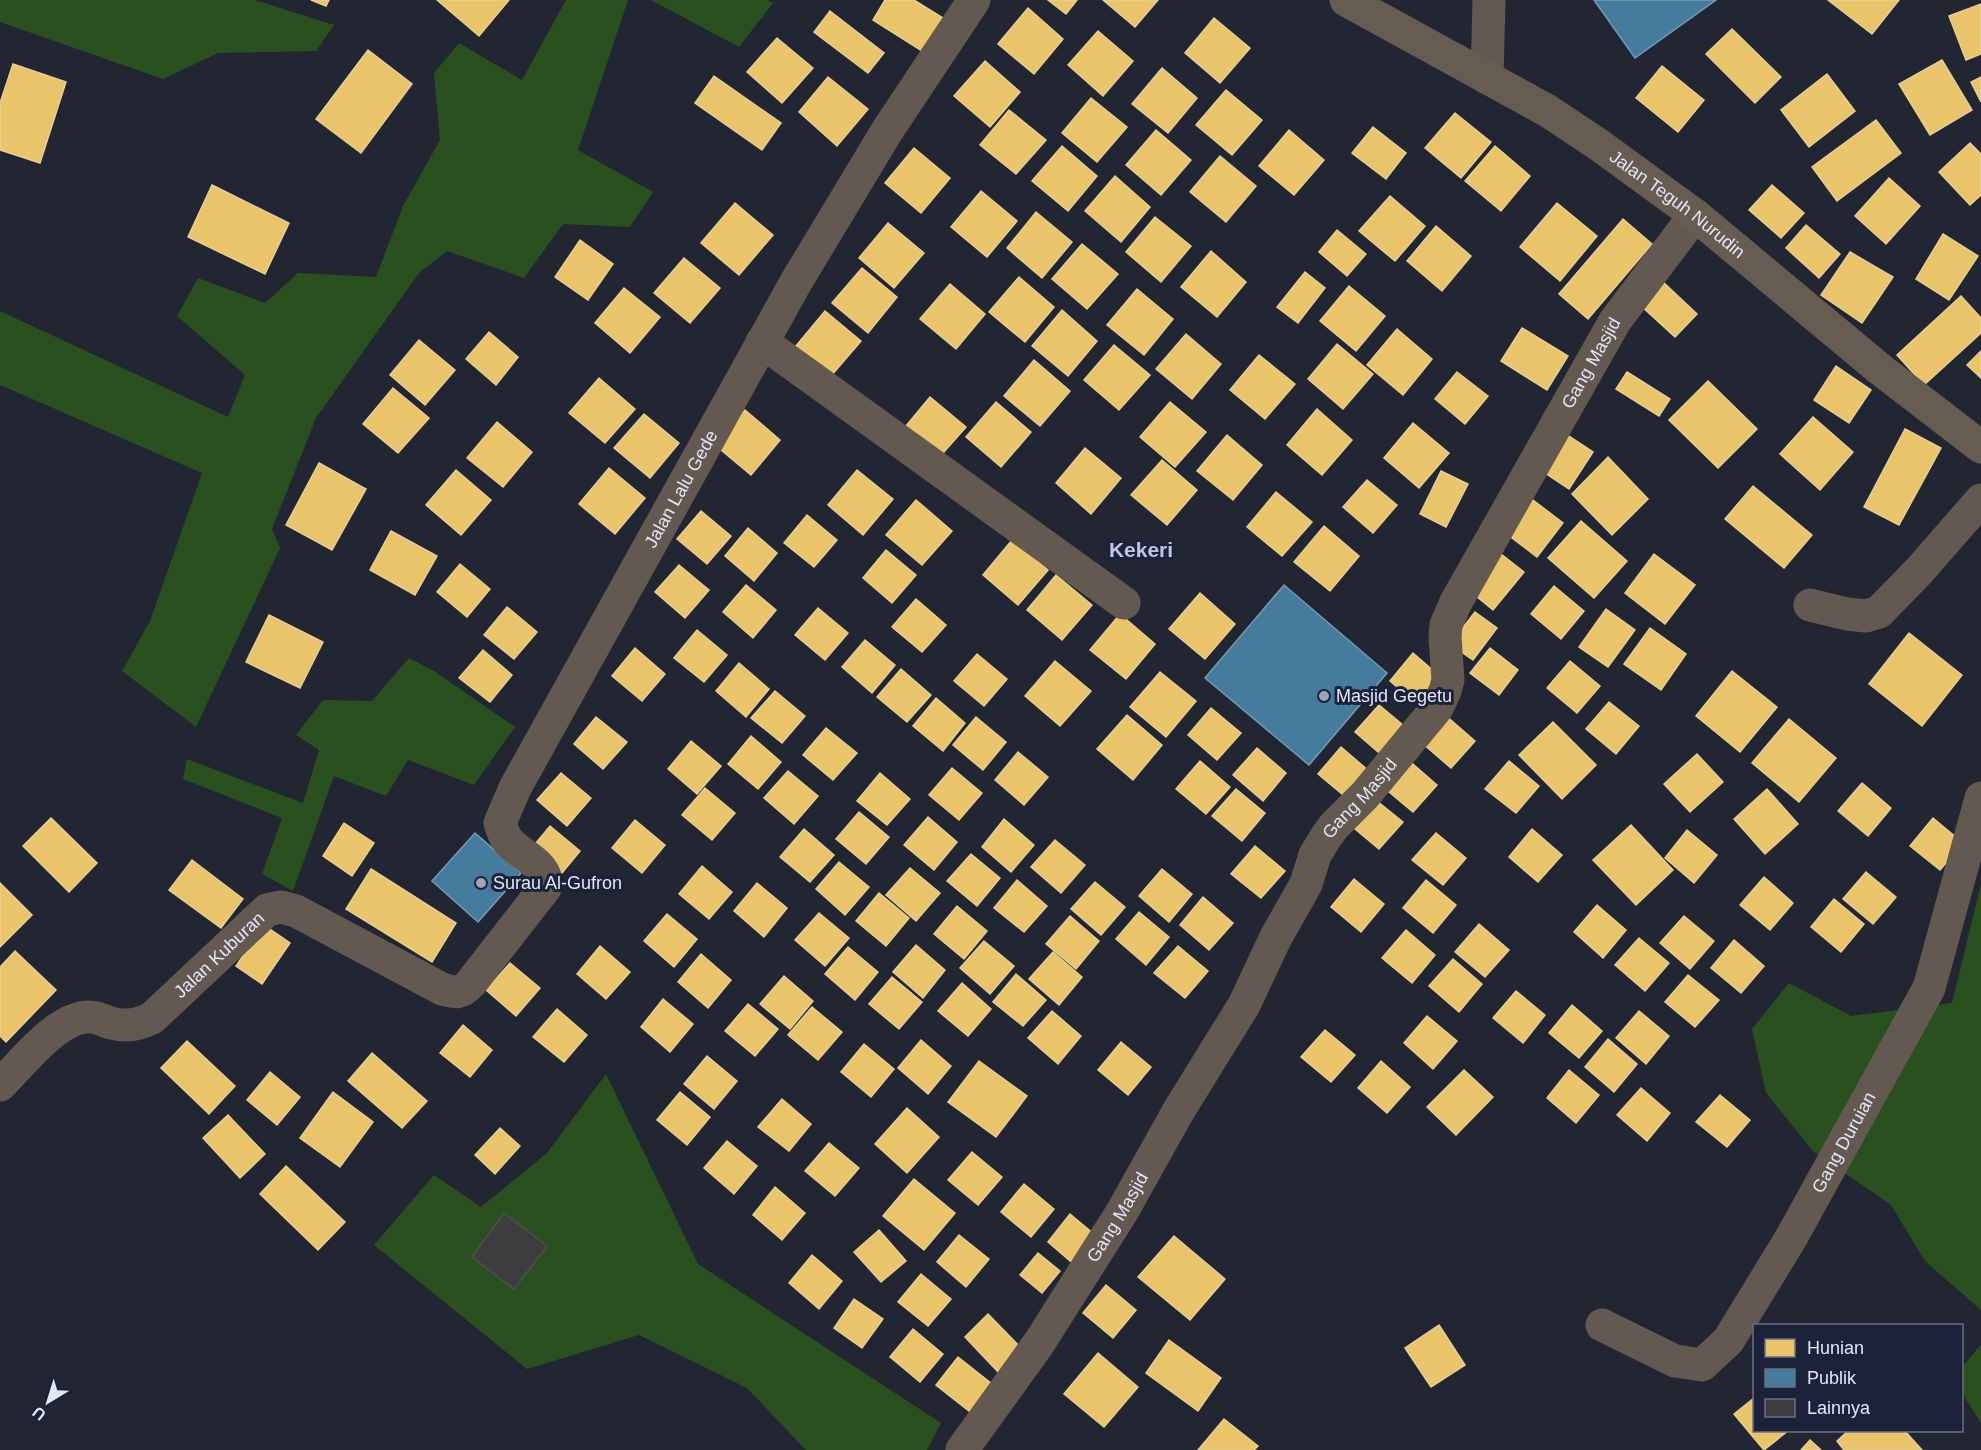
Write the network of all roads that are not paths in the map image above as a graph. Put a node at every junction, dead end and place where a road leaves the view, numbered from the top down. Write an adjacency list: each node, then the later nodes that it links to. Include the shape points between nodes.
1 (974, 0): 6 (street, Jalan Lalu Gede, via 887,131)
2 (1346, 0): 4 (street, Jalan Teguh Nurudin)
3 (1489, 0): 4 (street)
4 (1487, 78): 5 (street, Jalan Teguh Nurudin, via 1565,123)
5 (1695, 215): 7 (street, Jalan Teguh Nurudin); 15 (street, Gang Masjid, via 1616,321 1456,602 1446,625 1448,680 1437,708 1326,837 1244,1005 1122,1212 1039,1343)
6 (762, 342): 9 (street); 12 (street, Jalan Lalu Gede, via 515,788 500,823 502,831 546,875 547,881)
7 (1981, 447)
8 (1981, 500): 10 (street, via 1879,612 1866,616)
9 (1124, 603)
10 (1810, 605)
11 (1981, 798): 14 (street, Gang Duruian, via 1929,988 1791,1238 1728,1341 1702,1365 1676,1361)
12 (481, 971): 13 (street, Jalan Kuburan, via 464,991 449,991 296,911 275,908 267,910 152,1018 129,1025 90,1017 66,1023 52,1032)
13 (0, 1085)
14 (1602, 1325)
15 (962, 1450)

